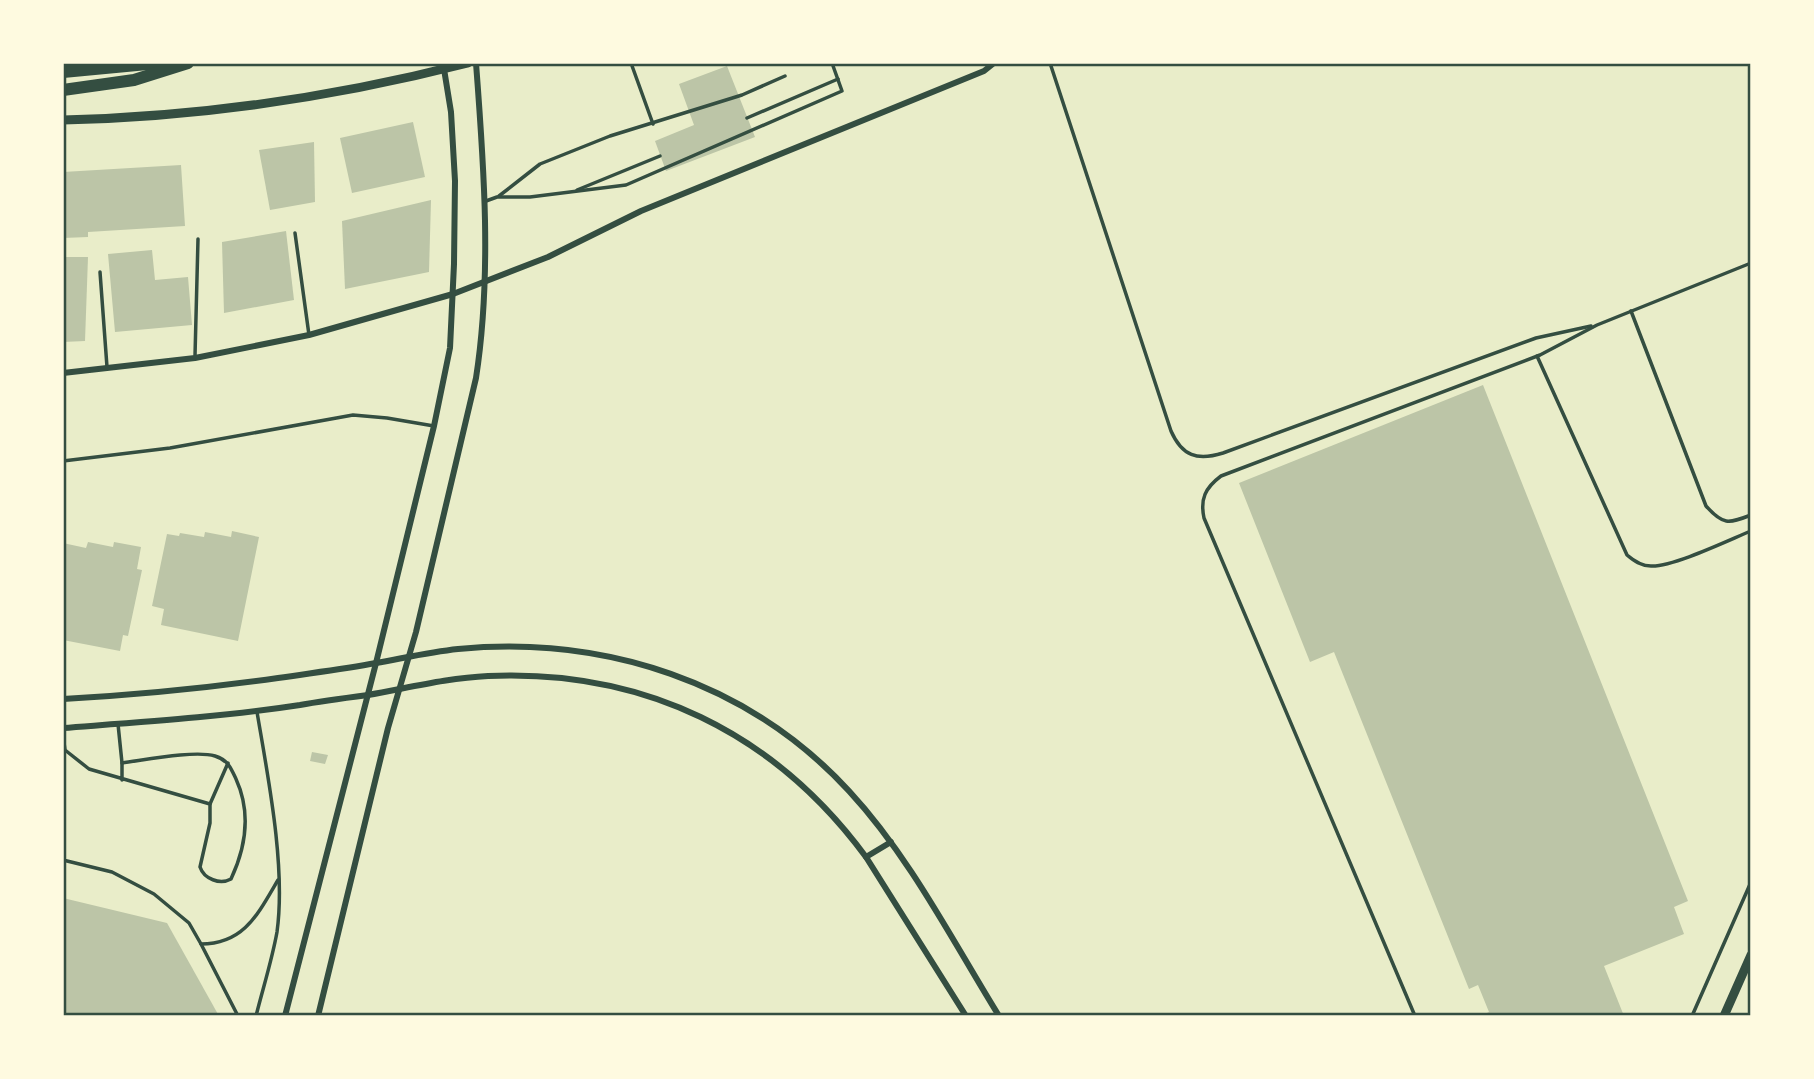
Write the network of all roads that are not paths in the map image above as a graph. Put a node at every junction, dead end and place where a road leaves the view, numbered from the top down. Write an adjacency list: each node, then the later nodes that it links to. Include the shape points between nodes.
1 (158, 63): 10 (highway)
2 (188, 63): 13 (highway, via 134,80)
3 (468, 63): 9 (main road)
4 (476, 63): 20 (street)
5 (631, 63): 16 (lane)
6 (832, 63): 12 (lane)
7 (994, 63): 25 (street)
8 (1051, 63): 28 (lane, via 1171,431 1186,452 1202,457 1223,453 1536,338)
9 (444, 69): 15 (main road, via 223,109); 26 (street, via 455,181)
10 (63, 72)
11 (785, 76): 16 (lane, via 743,95)
12 (838, 79): 14 (lane); 18 (lane, via 842,91 626,184)
13 (63, 90)
14 (747, 118)
15 (63, 120)
16 (653, 124): 19 (lane, via 540,164)
17 (660, 156): 18 (lane)
18 (572, 193): 19 (lane)
19 (497, 197): 20 (lane)
20 (484, 202): 25 (street)
21 (295, 233): 29 (lane)
22 (198, 239): 31 (lane)
23 (1751, 263): 27 (lane)
24 (100, 272): 32 (lane)
25 (484, 282): 26 (street); 38 (street, via 476,377)
26 (453, 294): 29 (street); 34 (street, via 450,348)
27 (1630, 311): 28 (lane); 36 (lane, via 1706,506 1718,519 1731,523)
28 (1597, 325): 30 (lane)
29 (309, 335): 31 (street)
30 (1537, 356): 37 (lane, via 1627,555 1636,563 1666,565); 64 (lane, via 1221,476 1207,489 1202,503 1204,518)
31 (195, 358): 32 (street)
32 (107, 369): 33 (street)
33 (63, 373)
34 (434, 426): 35 (lane, via 353,415); 39 (street)
35 (63, 461)
36 (1751, 515)
37 (1751, 531)
38 (409, 656): 39 (street); 40 (street); 51 (street, via 486,647 550,648 633,662 694,681 747,708 802,747 847,789)
39 (376, 663): 41 (street); 42 (street, via 242,682)
40 (398, 689): 41 (street); 52 (street, via 456,678 543,677 616,687 670,703 735,734 774,762 833,816); 61 (street)
41 (367, 695): 43 (street); 60 (street)
42 (63, 699)
43 (257, 710): 44 (street); 54 (lane)
44 (118, 724): 45 (street); 47 (lane)
45 (63, 728)
46 (63, 734): 49 (lane, via 65,750 81,763)
47 (122, 763): 48 (lane, via 211,755); 49 (lane)
48 (228, 763): 50 (lane); 50 (lane, via 243,794 246,823 238,865 226,882 207,876 200,867)
49 (122, 780): 50 (lane)
50 (210, 804)
51 (891, 842): 52 (street); 63 (street)
52 (866, 857): 62 (street)
53 (63, 860): 56 (lane, via 112,872 154,894 189,923)
54 (279, 878): 56 (lane, via 259,913 236,936 220,944); 59 (lane, via 277,931)
55 (1751, 882): 65 (lane)
56 (201, 944): 58 (lane)
57 (1751, 955): 66 (main road)
58 (238, 1016)
59 (257, 1016)
60 (285, 1016)
61 (318, 1016)
62 (966, 1016)
63 (999, 1016)
64 (1415, 1016)
65 (1692, 1016)
66 (1724, 1016)

